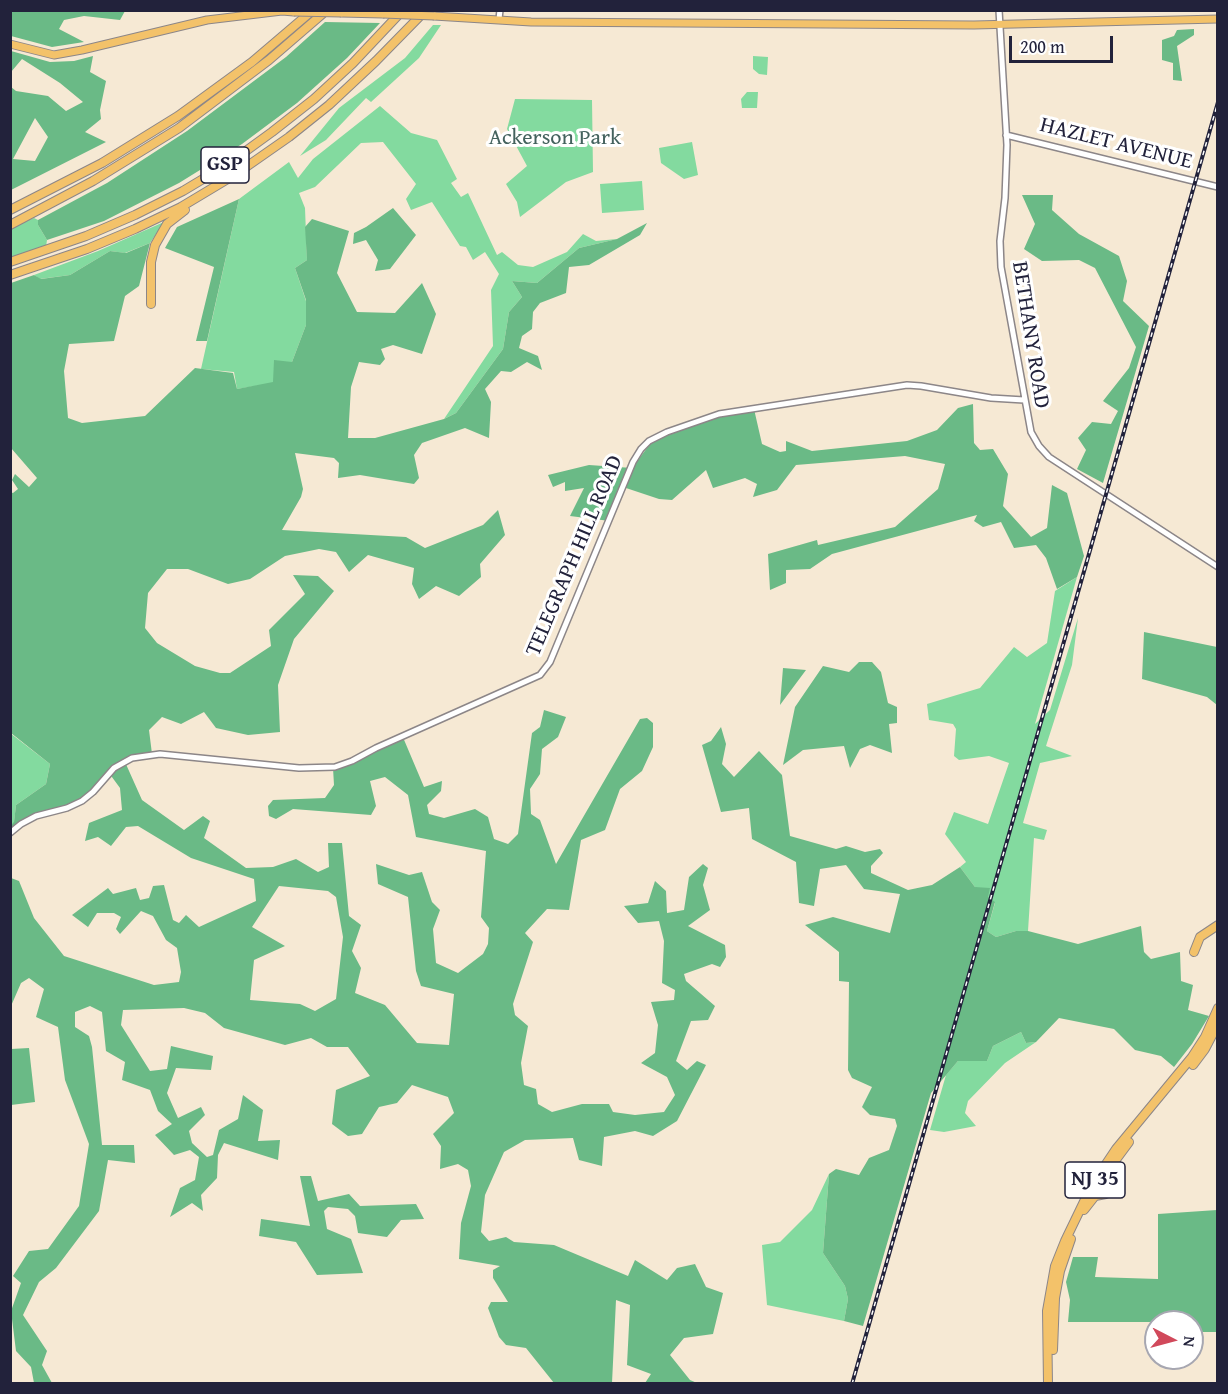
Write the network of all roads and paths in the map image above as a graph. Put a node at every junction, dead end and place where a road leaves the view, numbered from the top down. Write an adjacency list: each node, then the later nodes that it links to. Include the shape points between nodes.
1 (313, 10): 14 (highway, via 240,72 162,126 102,163)
2 (327, 10): 15 (highway, GSP, via 179,128 93,181)
3 (403, 10): 17 (highway, GSP, via 314,99 228,164 135,215)
4 (426, 10): 13 (highway, GSP, via 319,113)
5 (500, 10): 7 (street)
6 (999, 10): 9 (street, BETHANY ROAD)
7 (499, 19): 9 (main road); 10 (main road, bridge, via 282,11 207,20 54,55)
8 (1218, 19): 9 (main road)
9 (999, 25): 11 (street, BETHANY ROAD)
10 (10, 44)
11 (1006, 135): 12 (street, HAZLET AVENUE); 21 (street, BETHANY ROAD, via 1001,267)
12 (1218, 187)
13 (215, 188): 16 (highway, GSP, via 135,229); 20 (highway, via 173,218 160,233 151,262)
14 (10, 210)
15 (10, 225)
16 (63, 257): 18 (highway, GSP); 19 (highway)
17 (10, 262)
18 (10, 275)
19 (10, 280)
20 (151, 304)
21 (1024, 400): 22 (street, BETHANY ROAD, via 1033,436 1049,457); 23 (street, TELEGRAPH HILL ROAD, via 907,385 719,414 667,432 641,448 633,462 550,662 540,675 334,767 299,768 160,754 132,758 110,772 82,801 36,816)
22 (1218, 567)
23 (10, 833)
24 (1218, 925): 25 (highway, via 1200,937)
25 (1194, 952)
26 (1218, 1008): 28 (highway, NJ 35, via 1192,1057 1116,1149 1092,1185 1065,1241 1055,1266 1047,1311)
27 (1218, 1024): 29 (highway, NJ 35, via 1198,1058 1107,1171 1102,1188 1106,1194 1095,1196 1084,1210 1069,1243 1058,1284)
28 (1048, 1383)
29 (1053, 1383)

